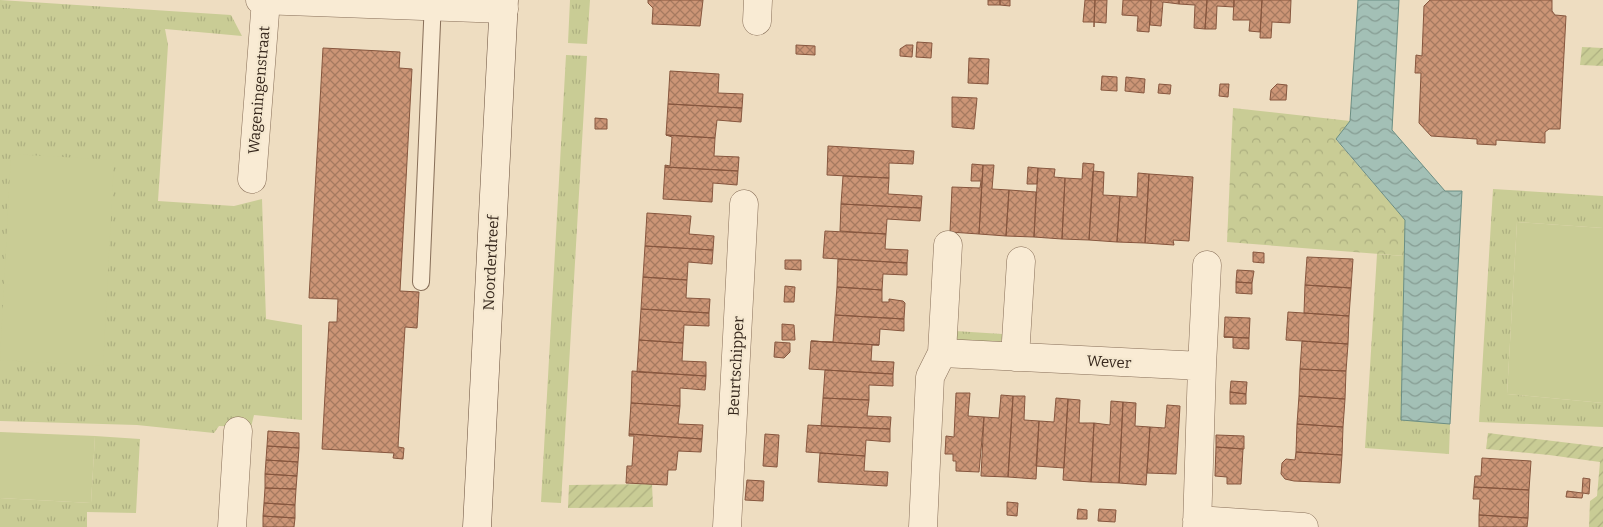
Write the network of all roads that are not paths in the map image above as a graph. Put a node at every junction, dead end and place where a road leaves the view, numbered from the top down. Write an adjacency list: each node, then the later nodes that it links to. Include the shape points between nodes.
1 (260, 0): 2 (street)
2 (266, 0): 3 (street); 5 (street, Wageningenstraat)
3 (433, 3): 4 (street); 10 (lane)
4 (504, 5): 17 (street, Noorderdreef)
5 (252, 179)
6 (744, 204): 18 (street, Beurtschipper)
7 (948, 245): 11 (street)
8 (1021, 261): 12 (street)
9 (1207, 264): 13 (street)
10 (421, 282)
11 (942, 353): 12 (street, Wever); 19 (street, via 930,376)
12 (1016, 357): 13 (street, Wever)
13 (1202, 366): 15 (street)
14 (238, 431): 16 (street)
15 (1197, 524): 20 (street)
16 (232, 527)
17 (477, 527)
18 (727, 527)
19 (923, 527)
20 (1304, 527)

